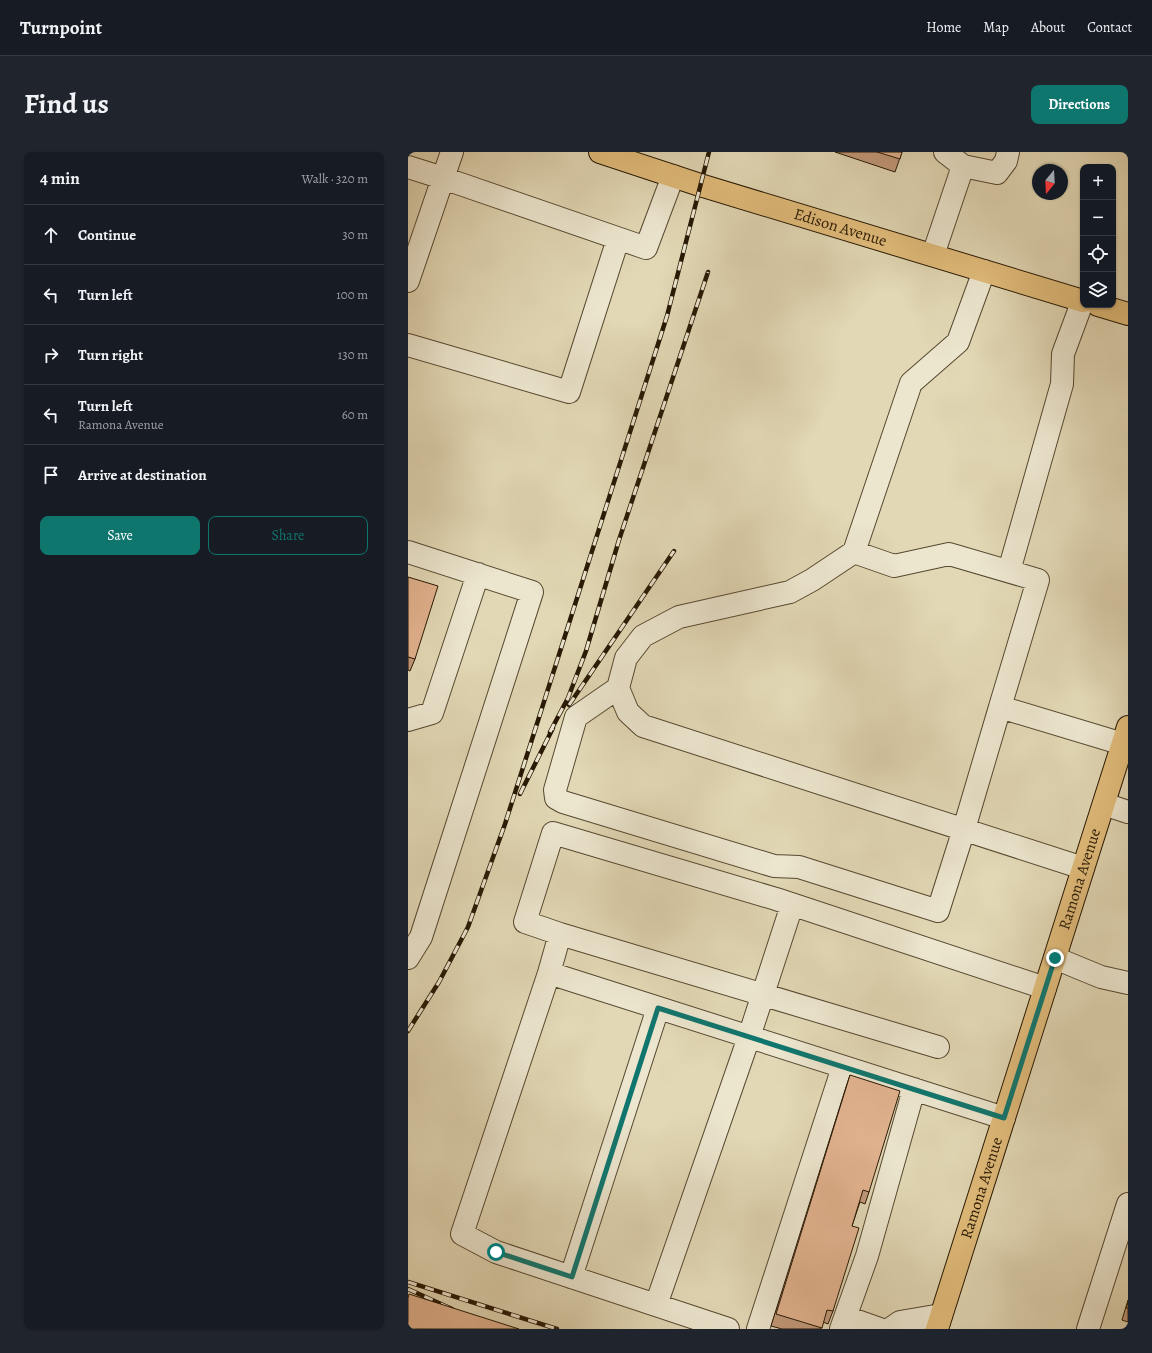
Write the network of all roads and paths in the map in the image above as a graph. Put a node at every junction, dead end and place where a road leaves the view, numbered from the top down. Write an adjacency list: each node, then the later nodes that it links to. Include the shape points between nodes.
1 (452, 152): 8 (lane)
2 (600, 152): 7 (main road, Edison Avenue)
3 (945, 152): 6 (lane)
4 (1008, 152): 6 (lane, via 1006,161 997,173)
5 (408, 166): 8 (lane)
6 (963, 166): 10 (lane)
7 (673, 176): 9 (lane, via 646,248); 10 (main road, Edison Avenue)
8 (443, 178): 9 (lane); 12 (lane)
9 (618, 239): 17 (lane, via 569,392)
10 (933, 255): 11 (main road, Edison Avenue)
11 (984, 271): 13 (main road, Edison Avenue); 19 (lane, via 958,342 911,383)
12 (408, 280)
13 (1080, 300)
14 (1080, 308): 20 (lane, via 1063,354 1062,384)
15 (1108, 308): 16 (main road)
16 (1128, 314)
17 (408, 345)
18 (408, 552): 21 (lane)
19 (854, 552): 20 (lane, via 894,566 949,554); 22 (lane, via 790,592 679,617 643,636 626,658)
20 (1009, 571): 23 (lane, via 1038,580)
21 (478, 574): 24 (lane, via 432,714); 32 (lane, via 532,592 421,937)
22 (618, 688): 28 (lane, via 628,712 643,726); 28 (lane, via 576,717 554,790 556,798 563,802 774,866 799,867 938,911)
23 (1000, 707): 25 (lane); 28 (lane)
24 (408, 720)
25 (1125, 736): 26 (main road, Ramona Avenue)
26 (1104, 804): 27 (lane); 29 (main road, Ramona Avenue)
27 (1128, 812)
28 (964, 829): 29 (lane)
29 (1083, 868): 33 (main road, Ramona Avenue)
30 (792, 905): 31 (lane, via 553,833 525,922); 36 (lane); 37 (lane)
31 (560, 934): 34 (lane); 37 (lane)
32 (408, 958)
33 (1055, 958): 35 (lane, via 1101,977); 36 (main road, Ramona Avenue)
34 (549, 973): 38 (lane); 45 (lane, via 462,1234 496,1252)
35 (1128, 983)
36 (1045, 988): 43 (main road, Ramona Avenue)
37 (761, 995): 39 (lane); 40 (lane)
38 (658, 1008): 39 (lane); 45 (lane)
39 (749, 1037): 41 (lane); 46 (lane)
40 (938, 1047)
41 (843, 1067): 42 (lane); 50 (lane)
42 (914, 1089): 43 (lane); 48 (lane, via 867,1256)
43 (1004, 1118): 47 (main road, Ramona Avenue)
44 (1128, 1204): 53 (lane)
45 (572, 1277): 46 (lane)
46 (656, 1305): 49 (lane)
47 (939, 1322): 52 (lane, via 900,1322)
48 (843, 1323): 51 (lane)
49 (728, 1329)
50 (758, 1329)
51 (880, 1329)
52 (890, 1329)
53 (1088, 1329)

